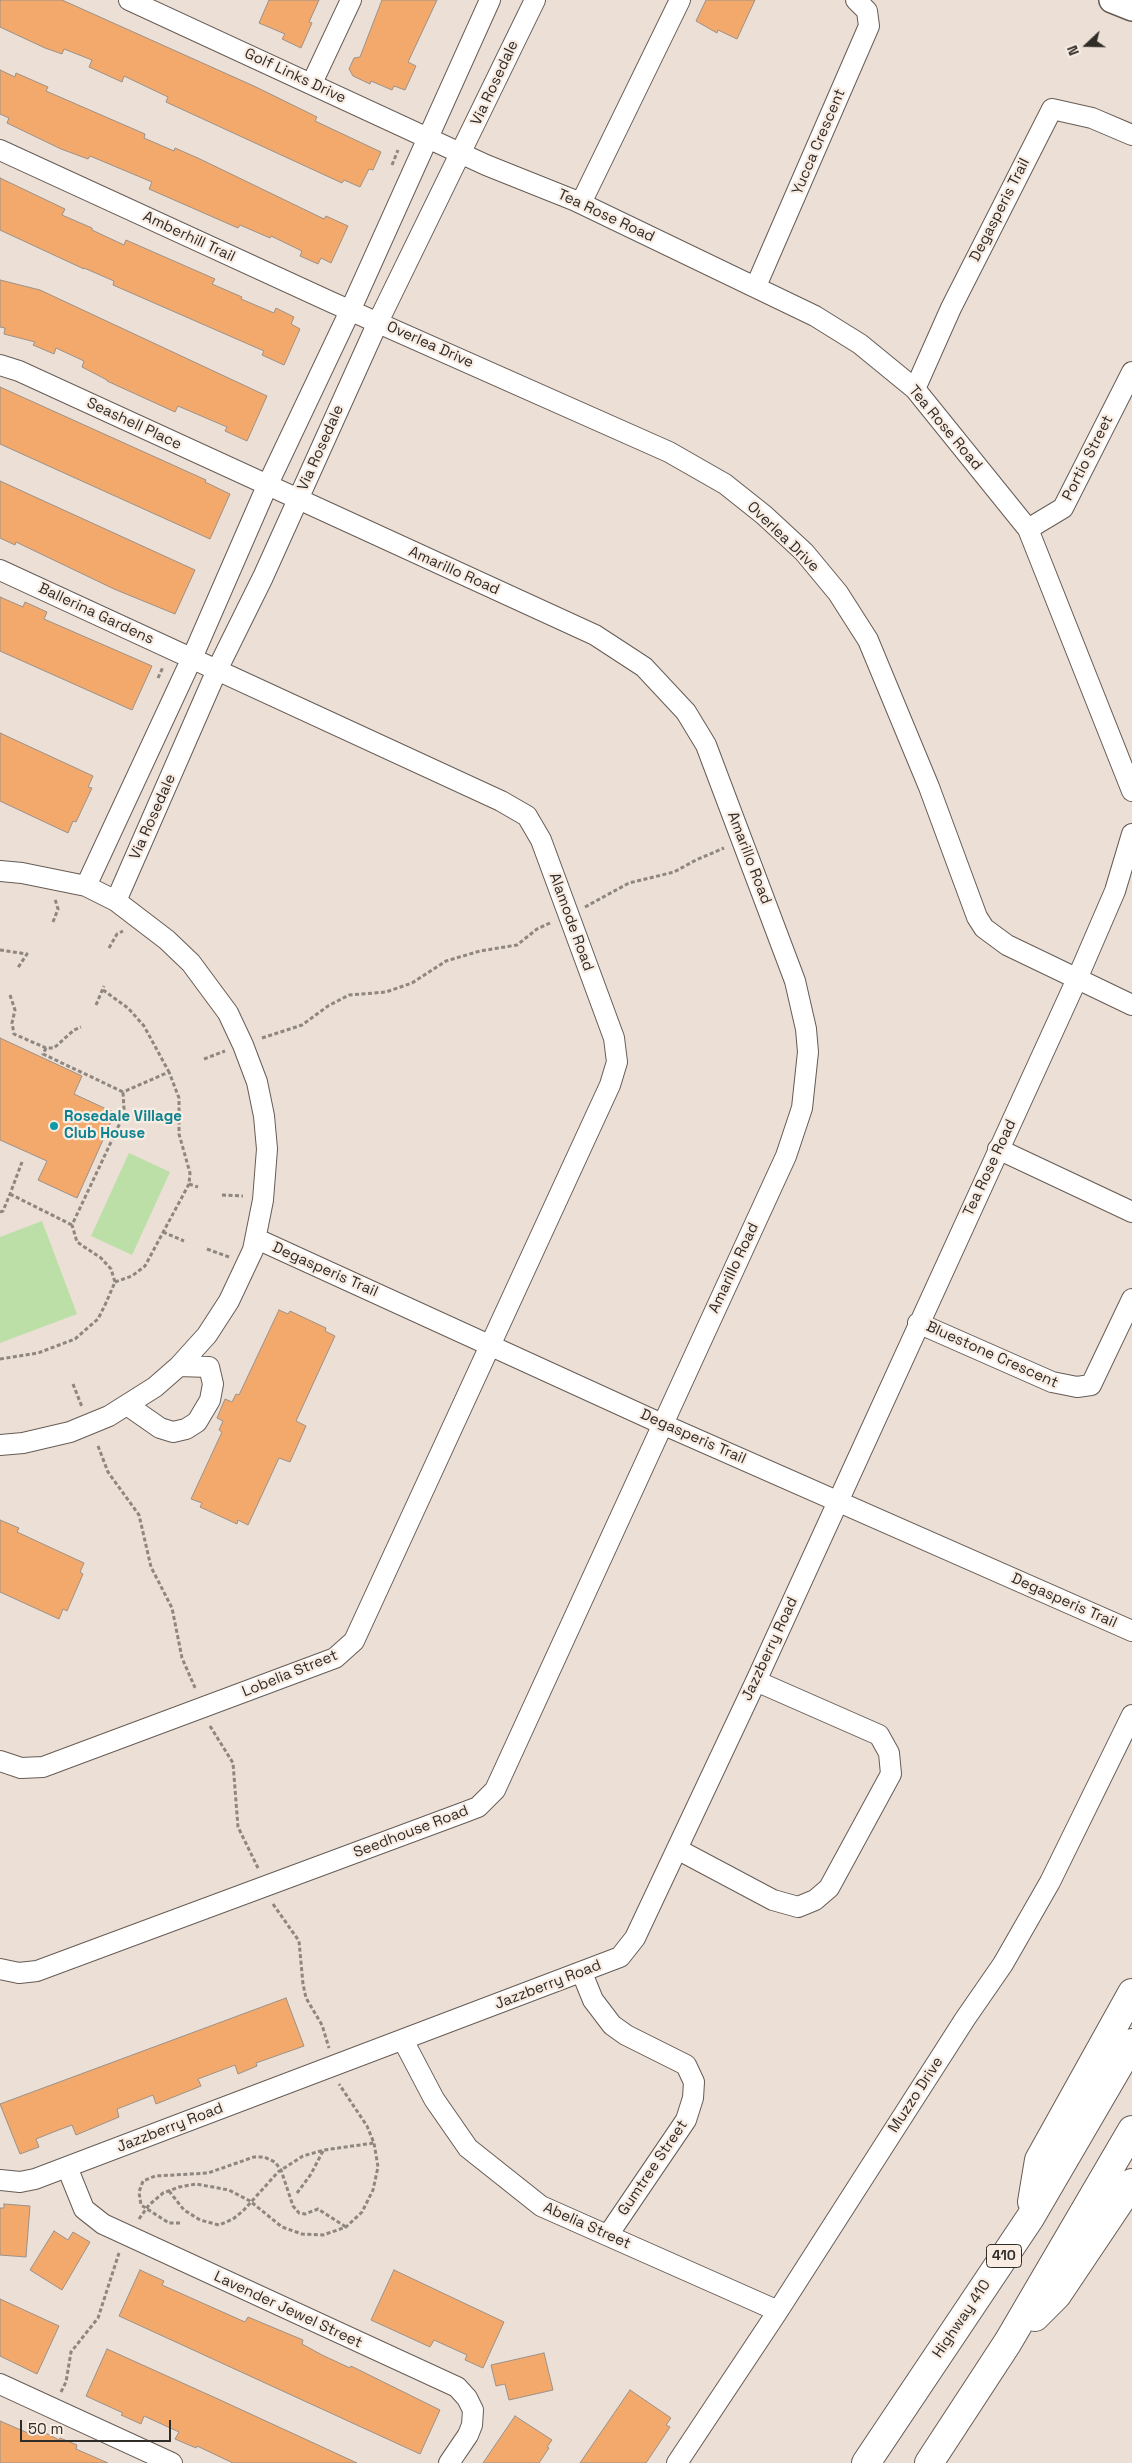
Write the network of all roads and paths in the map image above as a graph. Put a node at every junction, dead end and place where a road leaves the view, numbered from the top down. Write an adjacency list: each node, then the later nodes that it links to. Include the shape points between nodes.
1 (351, 0): 9 (street)
2 (490, 0): 11 (street, Via Rosedale)
3 (535, 0): 13 (street, Via Rosedale)
4 (680, 0): 14 (street)
5 (856, 0): 15 (street, Yucca Crescent, via 867,11 869,26)
6 (1112, 0): 8 (main road)
7 (139, 2): 9 (street, Golf Links Drive)
8 (1132, 8)
9 (312, 83): 11 (street, Golf Links Drive)
10 (1132, 135): 20 (street, Degasperis Trail, via 1092,118 1052,108)
11 (428, 137): 13 (street, Golf Links Drive); 16 (street, Via Rosedale)
12 (0, 150): 16 (street, Amberhill Trail)
13 (461, 153): 14 (street, Tea Rose Road); 17 (street, Via Rosedale)
14 (581, 203): 15 (street, Tea Rose Road)
15 (756, 286): 20 (street, Tea Rose Road, via 815,316 860,344)
16 (350, 311): 17 (street, Amberhill Trail); 21 (street, Via Rosedale)
17 (378, 322): 22 (street, Via Rosedale); 40 (street, Overlea Drive, via 669,452 725,484 764,514 804,552 838,593 868,640 984,928 1008,945)
18 (0, 365): 21 (street, Seashell Place)
19 (1132, 372): 23 (street, Portio Street, via 1063,508)
20 (914, 389): 23 (street, Tea Rose Road)
21 (267, 486): 22 (street, Seashell Place); 25 (street, Via Rosedale)
22 (298, 500): 26 (street, Via Rosedale); 75 (street, Amarillo Road, via 616,647 644,667 667,690 686,712 706,745 795,982 806,1029 806,1082 802,1108 786,1156)
23 (1028, 529): 27 (street, Tea Rose Road)
24 (0, 570): 25 (street, Ballerina Gardens)
25 (192, 658): 26 (street, Ballerina Gardens); 31 (street, Via Rosedale)
26 (217, 670): 33 (street, Via Rosedale); 34 (street, Alamode Road, via 527,816 535,828)
27 (1132, 791)
28 (1132, 834): 40 (street, Tea Rose Road, via 1116,891)
29 (731, 845): 34 (path, via 674,872 629,883)
30 (0, 871): 31 (street)
31 (86, 886): 33 (street)
32 (52, 893): 35 (path, via 58,909)
33 (116, 900): 62 (street, via 191,963 228,1013 243,1045 264,1116 267,1149)
34 (568, 914): 45 (path, via 536,929 517,944 446,961 412,984 386,992 349,995 302,1025); 69 (street, Alamode Road, via 614,1038 617,1062 610,1086)
35 (53, 922)
36 (131, 930): 37 (path, via 117,934)
37 (109, 948)
38 (0, 950): 39 (path, via 27,954)
39 (17, 969)
40 (1077, 979): 43 (street); 51 (street, Tea Rose Road)
41 (10, 995): 46 (path, via 15,1010 14,1034)
42 (96, 1005): 49 (path, via 104,988 128,1008 144,1026)
43 (1132, 1005)
44 (81, 1027): 46 (path, via 54,1048)
45 (257, 1040)
46 (46, 1048): 50 (path, via 43,1054)
47 (231, 1049): 48 (path)
48 (204, 1059)
49 (169, 1072): 50 (path); 53 (path, via 179,1098 179,1134 189,1167)
50 (123, 1092): 60 (path, via 124,1109 120,1124)
51 (998, 1149): 59 (street); 68 (street, Tea Rose Road)
52 (22, 1162): 55 (path)
53 (189, 1184): 54 (path); 61 (path)
54 (198, 1187)
55 (10, 1194): 58 (path); 60 (path)
56 (222, 1195): 57 (path)
57 (247, 1196)
58 (0, 1212)
59 (1132, 1212)
60 (72, 1225): 66 (path, via 77,1242 107,1263)
61 (163, 1232): 63 (path); 66 (path, via 142,1270)
62 (257, 1239): 69 (street, Degasperis Trail); 71 (street, via 229,1301 207,1335)
63 (184, 1241)
64 (208, 1249): 65 (path)
65 (230, 1258)
66 (115, 1282): 70 (path, via 98,1318 75,1339 38,1353)
67 (1132, 1299): 68 (street, Bluestone Crescent, via 1091,1384 1077,1387 1052,1382)
68 (918, 1322): 78 (street, Tea Rose Road)
69 (490, 1345): 75 (street, Degasperis Trail); 81 (street, Lobelia Street, via 354,1641 335,1658)
70 (0, 1359)
71 (179, 1366): 73 (street); 73 (street, via 209,1367 213,1384 210,1400 197,1422 173,1432 160,1428)
72 (73, 1384): 74 (path)
73 (128, 1406): 76 (street, via 70,1432)
74 (84, 1410)
75 (662, 1424): 78 (street, Degasperis Trail); 85 (street, Seedhouse Road, via 494,1790 478,1807)
76 (0, 1445)
77 (98, 1446): 81 (path, via 108,1472 139,1515 151,1567 172,1608 182,1658)
78 (838, 1500): 79 (street, Degasperis Trail); 80 (street, Jazzberry Road)
79 (1132, 1631)
80 (756, 1681): 84 (street, Jazzberry Road); 84 (street, via 878,1735 888,1754 890,1774 829,1888 816,1900 798,1907 773,1900)
81 (204, 1708): 83 (street, Lobelia Street, via 43,1767 21,1768); 85 (path, via 208,1723 232,1763 238,1827)
82 (1132, 1715): 109 (street, Muzzo Drive, via 1050,1882 1003,1964)
83 (0, 1761)
84 (677, 1849): 87 (street, Jazzberry Road, via 635,1938 620,1958)
85 (266, 1886): 86 (street, Seedhouse Road, via 37,1971 20,1973); 91 (path, via 277,1911 299,1941 306,1998 322,2025)
86 (0, 1969)
87 (582, 1973): 89 (street, Jazzberry Road); 107 (street, Gumtree Street, via 593,2000 612,2025 686,2065 694,2082 686,2120)
88 (1132, 1993): 104 (highway, via 1039,2160)
89 (403, 2040): 96 (street, Jazzberry Road); 107 (street, Abelia Street, via 434,2099 468,2148 541,2206)
90 (1132, 2043): 104 (highway, Highway 410 / 410)
91 (331, 2055)
92 (339, 2084): 94 (path, via 367,2126)
93 (1132, 2130): 110 (highway)
94 (374, 2143): 95 (path); 106 (path, via 378,2167 373,2190 362,2212)
95 (324, 2150): 97 (path, via 303,2156); 101 (path)
96 (67, 2167): 98 (street, Jazzberry Road, via 20,2182); 108 (street, Lavender Jewel Street, via 84,2209)
97 (281, 2170): 102 (path); 103 (path, via 264,2156 208,2173 155,2176 143,2181 139,2192 141,2205); 106 (path, via 293,2206 299,2213 318,2209)
98 (0, 2180)
99 (1132, 2183): 110 (highway, via 1057,2295)
100 (169, 2191): 102 (path, via 196,2184 215,2186); 102 (path, via 184,2210 200,2220 219,2225 233,2219); 103 (path)
101 (297, 2193)
102 (250, 2201): 106 (path, via 282,2227 302,2234 323,2235)
103 (146, 2210): 105 (path, via 169,2223); 108 (path)
104 (1030, 2218): 116 (highway, Highway 410 / 410)
105 (180, 2223)
106 (346, 2227)
107 (608, 2235): 109 (street, Abelia Street)
108 (125, 2241): 112 (path, via 98,2318 71,2352 66,2382); 114 (street, Lavender Jewel Street, via 457,2387 473,2410 472,2424)
109 (778, 2311): 115 (street, Muzzo Drive)
110 (1008, 2342): 117 (highway)
111 (0, 2384): 112 (street)
112 (53, 2409): 113 (street)
113 (172, 2463)
114 (448, 2463)
115 (677, 2463)
116 (866, 2463)
117 (929, 2463)

